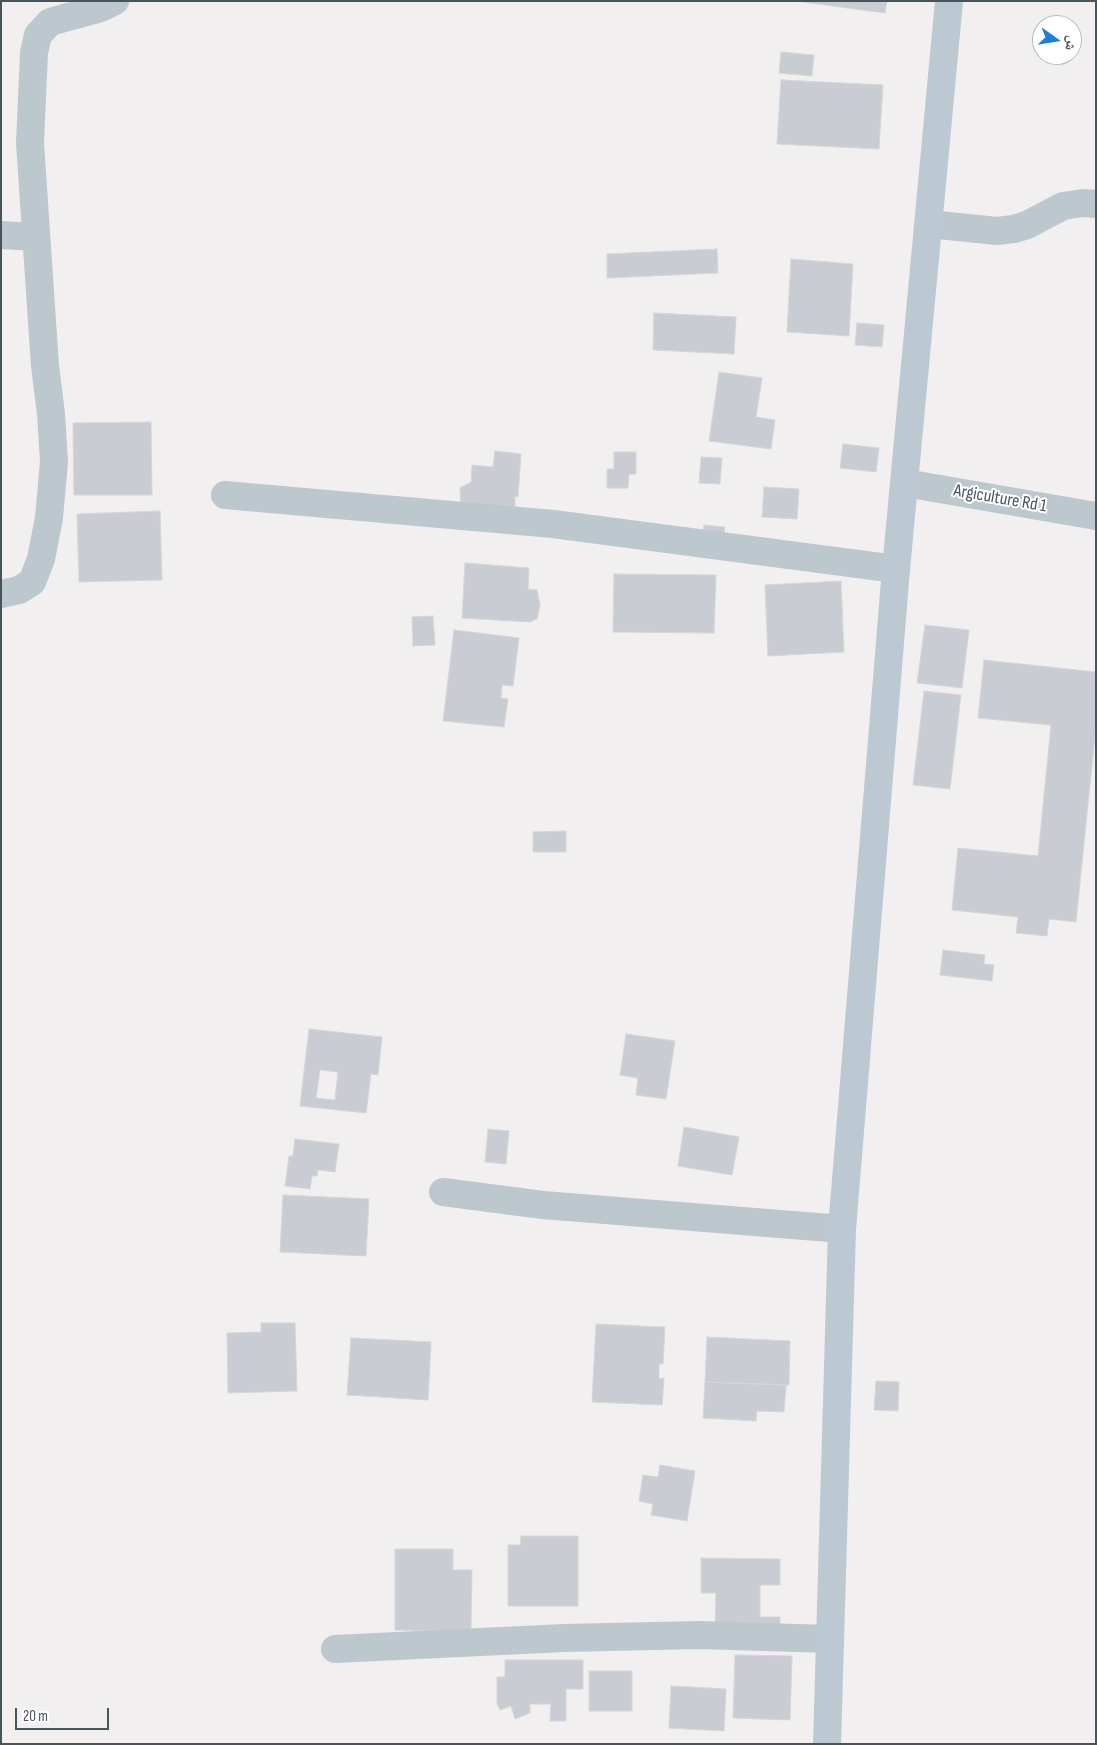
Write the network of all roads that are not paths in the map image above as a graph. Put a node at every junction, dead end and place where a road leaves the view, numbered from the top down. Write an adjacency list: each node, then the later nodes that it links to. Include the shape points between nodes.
1 (115, 1): 6 (street, via 50,22 38,35 34,53 30,143)
2 (949, 1): 4 (street)
3 (1096, 204): 4 (street, via 1064,206 1014,229 997,231)
4 (929, 224): 7 (street)
5 (1, 235): 6 (street)
6 (36, 237): 11 (street, via 54,462 41,560 32,582 19,590)
7 (905, 483): 9 (street, Argiculture Rd 1); 10 (street)
8 (225, 495): 10 (street, via 553,524)
9 (1096, 516)
10 (896, 569): 13 (street)
11 (1, 594)
12 (443, 1192): 13 (street, via 543,1205)
13 (842, 1229): 14 (street)
14 (830, 1639): 15 (street, via 689,1635); 16 (street)
15 (335, 1648)
16 (827, 1744)

